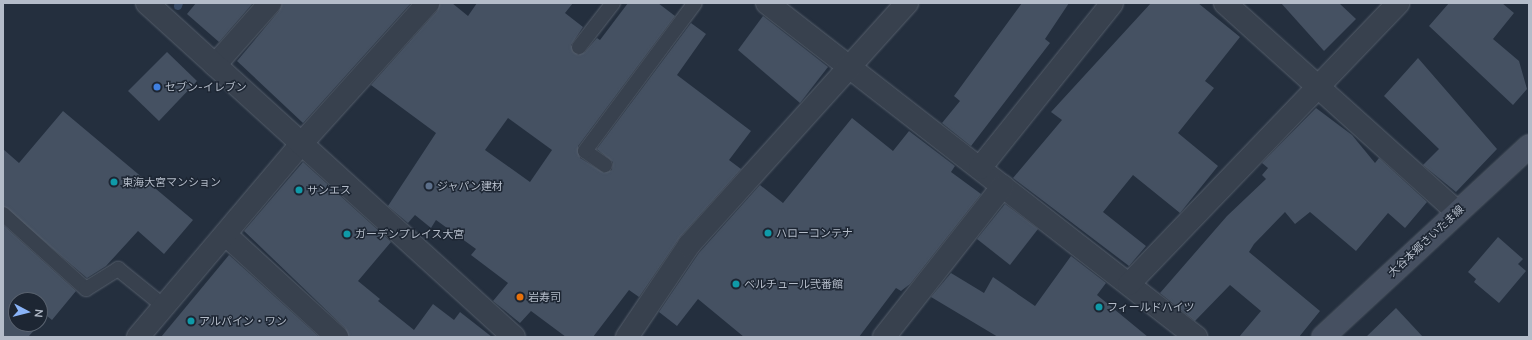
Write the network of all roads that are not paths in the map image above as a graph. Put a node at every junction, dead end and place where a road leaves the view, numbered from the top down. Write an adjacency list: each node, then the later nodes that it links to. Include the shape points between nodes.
1 (147, 3): 12 (street)
2 (270, 3): 12 (street)
3 (428, 3): 15 (street)
4 (614, 3): 11 (lane)
5 (695, 3): 17 (lane, via 585,151)
6 (767, 3): 13 (street)
7 (907, 3): 13 (street)
8 (1112, 3): 18 (street)
9 (1225, 3): 14 (street)
10 (1398, 3): 14 (street)
11 (579, 47)
12 (215, 65): 15 (street)
13 (850, 67): 18 (street); 29 (street, via 688,245)
14 (1316, 85): 20 (street); 23 (street)
15 (301, 144): 22 (street); 28 (street)
16 (1529, 146): 20 (main road, 大谷本郷さいたま線)
17 (605, 164)
18 (980, 168): 19 (street)
19 (1003, 186): 23 (street); 30 (street)
20 (1457, 212): 25 (main road, 大谷本郷さいたま線)
21 (3, 214): 24 (lane, via 86,289 118,269)
22 (226, 235): 24 (street); 27 (street)
23 (1129, 284): 31 (street)
24 (165, 307): 26 (street)
25 (1330, 335)
26 (138, 337)
27 (337, 337)
28 (514, 337)
29 (627, 337)
30 (884, 337)
31 (1196, 337)

